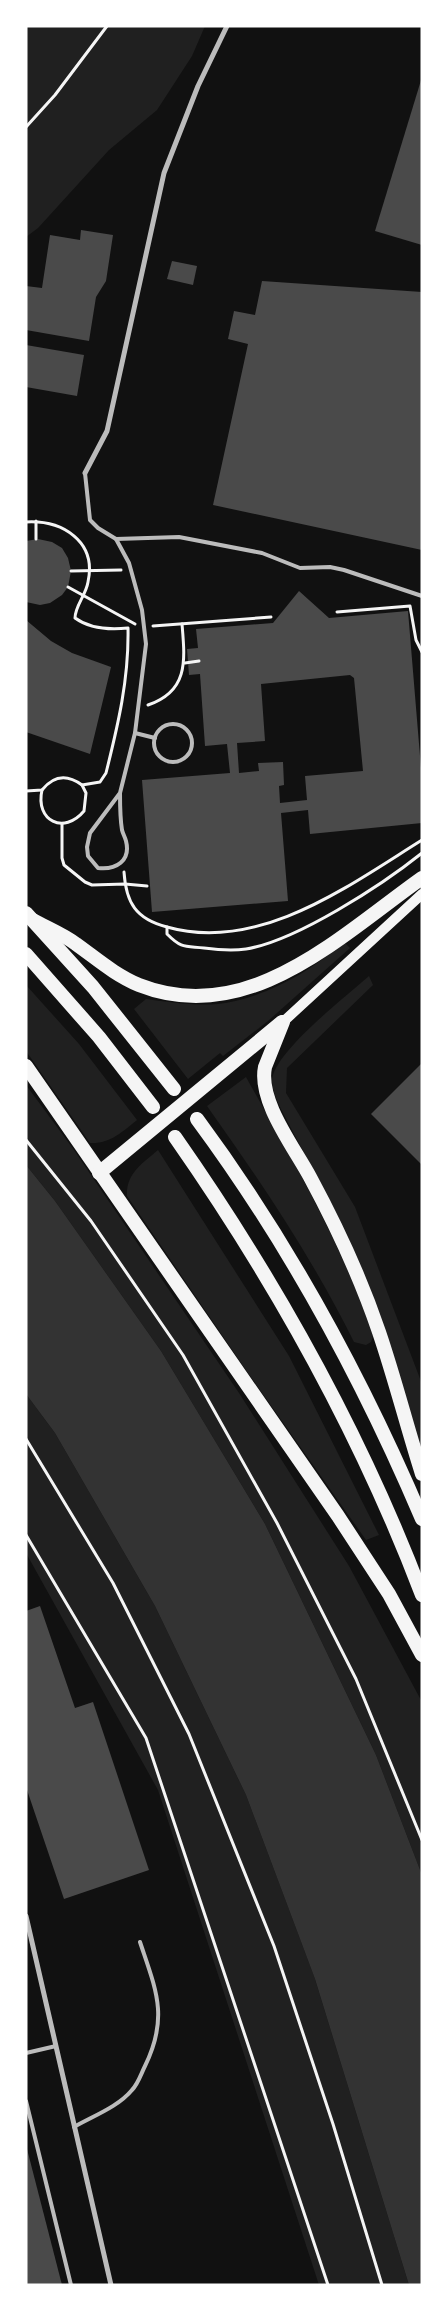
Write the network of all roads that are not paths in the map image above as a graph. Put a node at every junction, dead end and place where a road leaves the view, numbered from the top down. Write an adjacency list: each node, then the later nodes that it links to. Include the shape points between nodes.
1 (227, 26): 2 (street, via 198,86 164,173 107,431)
2 (85, 473): 3 (lane, via 90,520)
3 (116, 539): 4 (lane, via 179,537 251,550 300,568 344,570); 5 (lane, via 131,570 142,610 146,644)
4 (422, 596)
5 (135, 733): 6 (lane); 7 (lane)
6 (155, 738): 6 (lane, via 158,754 168,761 181,760 191,747 188,732 177,725 165,726)
7 (120, 793): 7 (lane, via 90,833 88,856 98,868 116,867 124,861 127,853)
8 (422, 878): 10 (highway, via 287,971 256,986 208,996 178,995 139,985)
9 (422, 894): 12 (main road)
10 (30, 916): 14 (highway, via 94,988)
11 (26, 954): 15 (highway, via 99,1037)
12 (283, 1022): 18 (highway); 19 (highway, via 263,1074 265,1090 328,1210 357,1275 386,1353)
13 (26, 1066): 18 (highway)
14 (174, 1089)
15 (153, 1107)
16 (197, 1119): 20 (highway, via 273,1232 324,1319 373,1412)
17 (175, 1137): 21 (highway, via 239,1231 317,1365 366,1464)
18 (99, 1173): 22 (highway, via 338,1516 385,1587)
19 (422, 1474)
20 (422, 1519)
21 (422, 1595)
22 (422, 1655)
23 (26, 1916): 25 (street)
24 (140, 1942): 28 (lane, via 158,1993 160,2016 150,2056 133,2090 117,2103)
25 (56, 2046): 26 (lane); 28 (street)
26 (26, 2053)
27 (26, 2101): 29 (lane)
28 (74, 2127): 30 (street)
29 (71, 2285)
30 (111, 2285)

